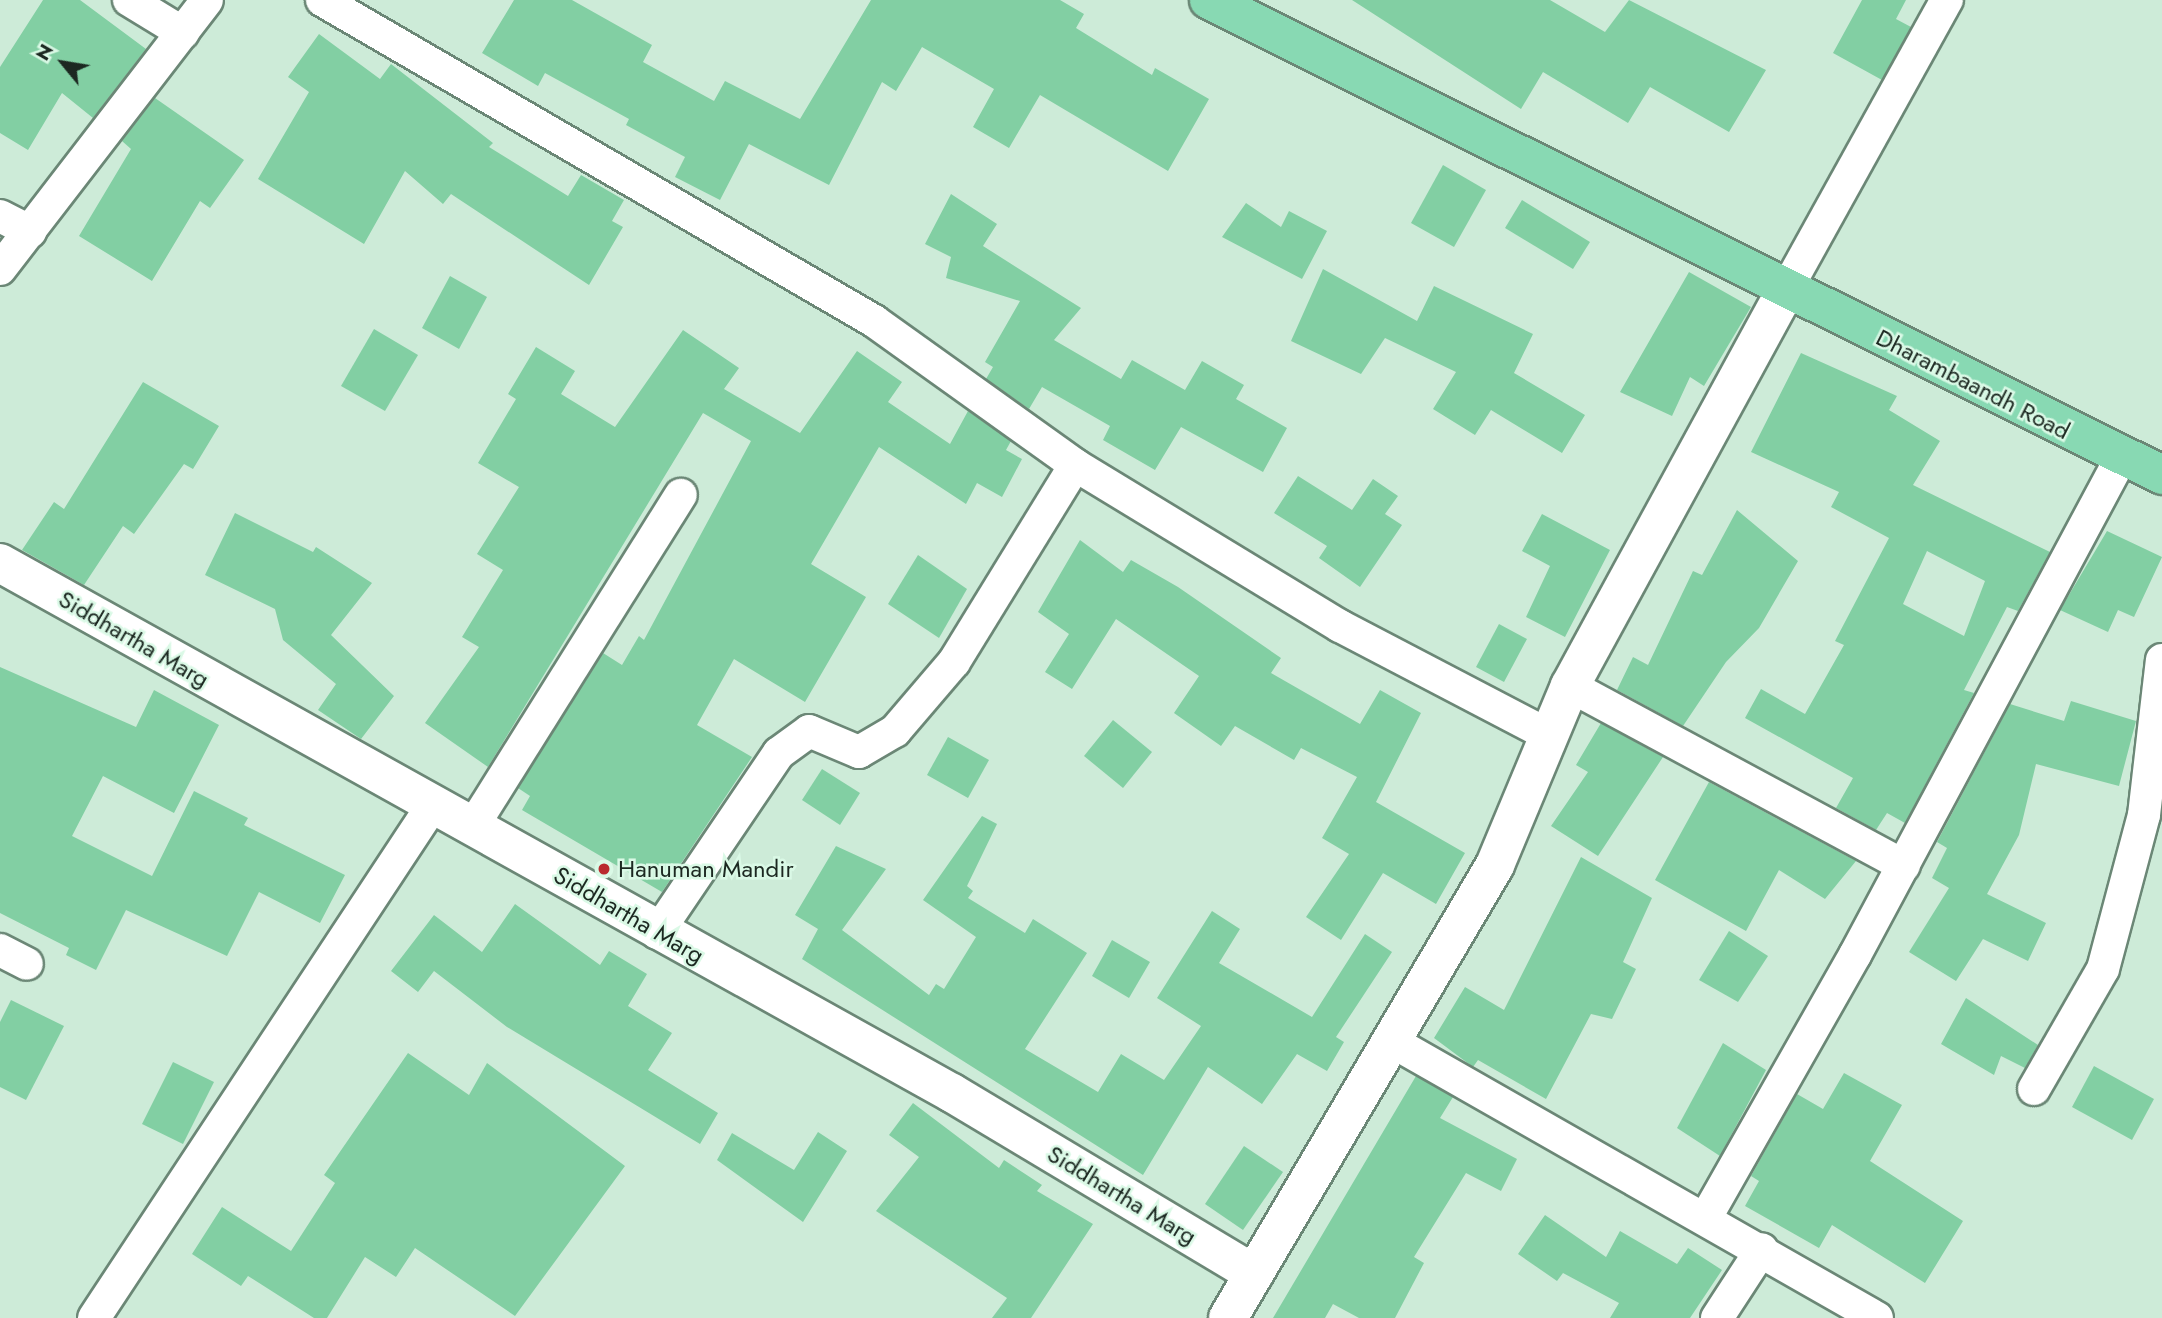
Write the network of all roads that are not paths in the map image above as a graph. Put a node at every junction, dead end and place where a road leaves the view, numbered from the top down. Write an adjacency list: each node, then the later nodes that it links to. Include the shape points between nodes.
1 (129, 0): 6 (street)
2 (207, 0): 6 (street)
3 (322, 0): 12 (street, via 874,321)
4 (1209, 0): 10 (main road, Dharambaandh Road)
5 (1947, 0): 10 (street)
6 (183, 33): 8 (street)
7 (0, 216): 8 (street)
8 (30, 231): 9 (street)
9 (0, 270)
10 (1786, 290): 11 (main road, Dharambaandh Road); 17 (street)
11 (2121, 458): 13 (main road, Dharambaandh Road); 21 (street)
12 (1075, 465): 18 (street, via 1340,626); 22 (street, via 954,662 895,731 859,752 809,731 779,753)
13 (2162, 475)
14 (681, 495): 20 (street)
15 (0, 563): 19 (street, Siddhartha Marg)
16 (2162, 660): 24 (street, via 2144,816 2103,969)
17 (1570, 686): 18 (street); 21 (street)
18 (1547, 734): 23 (street, via 1495,865)
19 (434, 803): 20 (street, Siddhartha Marg); 28 (street)
20 (473, 826): 22 (street, Siddhartha Marg)
21 (1904, 866): 25 (street)
22 (657, 933): 27 (street, Siddhartha Marg, via 952,1093)
23 (1393, 1042): 25 (street); 27 (street)
24 (2034, 1089)
25 (1705, 1219): 26 (street)
26 (1762, 1248): 30 (street); 31 (street)
27 (1254, 1273): 29 (street)
28 (94, 1318)
29 (1228, 1318)
30 (1717, 1318)
31 (1877, 1318)

